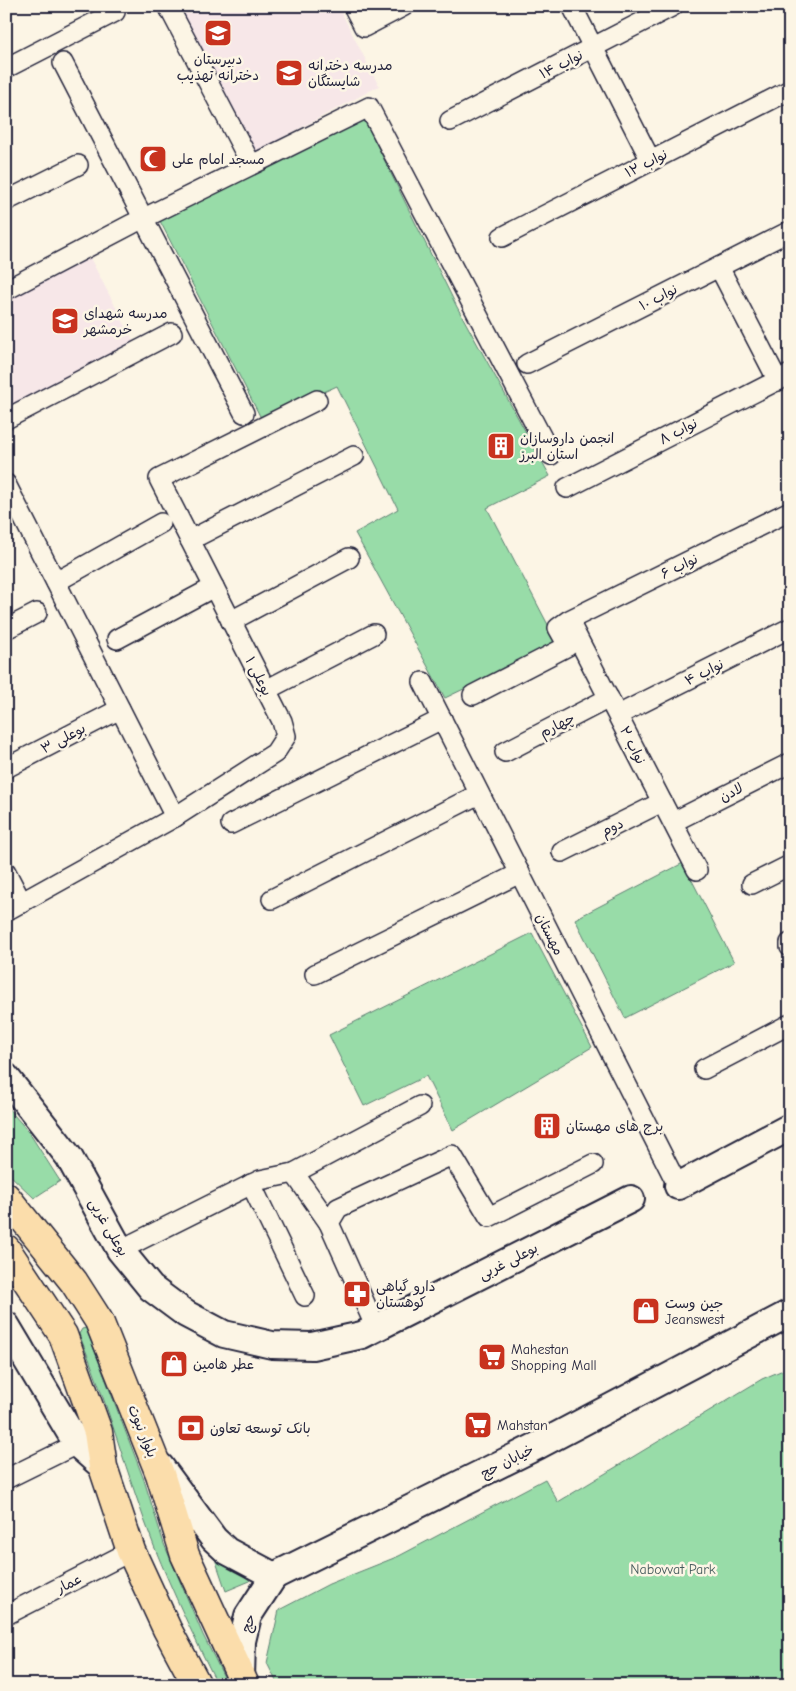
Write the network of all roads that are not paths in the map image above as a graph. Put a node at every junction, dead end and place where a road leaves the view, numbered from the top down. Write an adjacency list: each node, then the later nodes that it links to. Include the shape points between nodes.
1 (168, 6): 13 (street)
2 (353, 6): 3 (street, via 364,27)
3 (404, 6)
4 (572, 6): 7 (street)
5 (673, 6): 7 (street, نواب ۱۴)
6 (115, 12): 9 (street)
7 (593, 47): 11 (street, نواب ۱۴); 12 (street)
8 (63, 63): 16 (street)
9 (6, 68)
10 (790, 90): 12 (street, نواب ۱۲)
11 (450, 121)
12 (651, 161): 18 (street, نواب ۱۲)
13 (251, 164): 16 (street); 28 (street, via 368,107)
14 (78, 165): 15 (street)
15 (6, 201)
16 (144, 218): 20 (street); 25 (street)
17 (790, 231): 19 (street, نواب ۱۰)
18 (502, 237)
19 (719, 267): 22 (street, نواب ۱۰); 23 (street)
20 (6, 290)
21 (172, 333): 26 (street)
22 (527, 364)
23 (784, 378): 30 (street, نواب ۸)
24 (316, 400): 33 (street, بوعلی ۱, via 159,479)
25 (244, 413)
26 (6, 419)
27 (354, 456): 33 (street)
28 (550, 456)
29 (7, 486): 35 (street)
30 (567, 488)
31 (790, 511): 38 (street, نواب ۶)
32 (161, 523): 35 (street)
33 (190, 540): 36 (street, بوعلی ۱)
34 (349, 558): 39 (street)
35 (56, 582): 48 (street)
36 (214, 587): 39 (street, بوعلی ۱); 43 (street)
37 (37, 613): 41 (street)
38 (569, 620): 46 (street, via 558,628 568,646); 47 (street, نواب ۲)
39 (231, 621): 45 (street, بوعلی ۱)
40 (790, 628): 47 (street, نواب ۴)
41 (6, 629)
42 (374, 634): 45 (street)
43 (117, 639)
44 (423, 682): 49 (street, مهستان)
45 (266, 690): 55 (street, بوعلی ۱, via 286,736 275,753)
46 (473, 695)
47 (613, 707): 50 (street, چهارم); 54 (street, نواب ۲)
48 (120, 709): 52 (street, بوعلی ۳); 55 (street)
49 (442, 719): 53 (street, مهستان); 57 (street)
50 (505, 752)
51 (790, 763): 56 (street, لادن)
52 (6, 768)
53 (479, 794): 62 (street, مهستان); 64 (street)
54 (662, 802): 56 (street, نواب ۲); 58 (street, دوم)
55 (174, 817): 65 (street, بوعلی ۱)
56 (673, 822): 60 (street, نواب ۲)
57 (231, 824)
58 (562, 852)
59 (790, 865): 63 (street)
60 (697, 870)
61 (6, 872): 65 (street)
62 (520, 873): 66 (street); 75 (street, مهستان)
63 (752, 884)
64 (272, 899)
65 (14, 907)
66 (315, 974)
67 (790, 1024): 68 (street)
68 (704, 1069)
69 (6, 1078): 80 (street, بوعلی غربی, via 69,1157)
70 (420, 1106): 73 (street)
71 (790, 1126): 75 (street)
72 (594, 1164): 78 (street, via 489,1217 452,1155 338,1208)
73 (294, 1173): 74 (street); 78 (street)
74 (250, 1184): 80 (street); 82 (street)
75 (678, 1186)
76 (6, 1197): 81 (main road, بلوار نبوت)
77 (631, 1199): 87 (street, بوعلی غربی)
78 (329, 1223): 87 (street)
79 (6, 1250): 83 (main road)
80 (120, 1250): 87 (street, بوعلی غربی, via 151,1288 186,1314 224,1334 272,1345 312,1346 362,1335)
81 (74, 1282): 83 (main road, via 72,1304 51,1310); 85 (main road, بلوار نبوت)
82 (305, 1296)
83 (42, 1303): 88 (main road)
84 (790, 1313): 94 (street, خیابان حج, via 539,1445)
85 (99, 1321): 88 (main road, via 87,1314 74,1315 65,1324); 90 (main road, بلوار نبوت)
86 (6, 1325): 89 (street)
87 (376, 1328)
88 (62, 1336): 91 (main road, via 98,1432)
89 (77, 1444): 91 (street); 92 (street)
90 (152, 1454): 94 (street, via 214,1539 227,1551); 96 (main road, بلوار نبوت, via 185,1555)
91 (103, 1467): 93 (main road)
92 (6, 1479)
93 (131, 1551): 95 (street, عمار); 97 (main road)
94 (274, 1576): 96 (street, حج, via 248,1616 242,1641)
95 (6, 1615)
96 (243, 1681)
97 (197, 1685)

